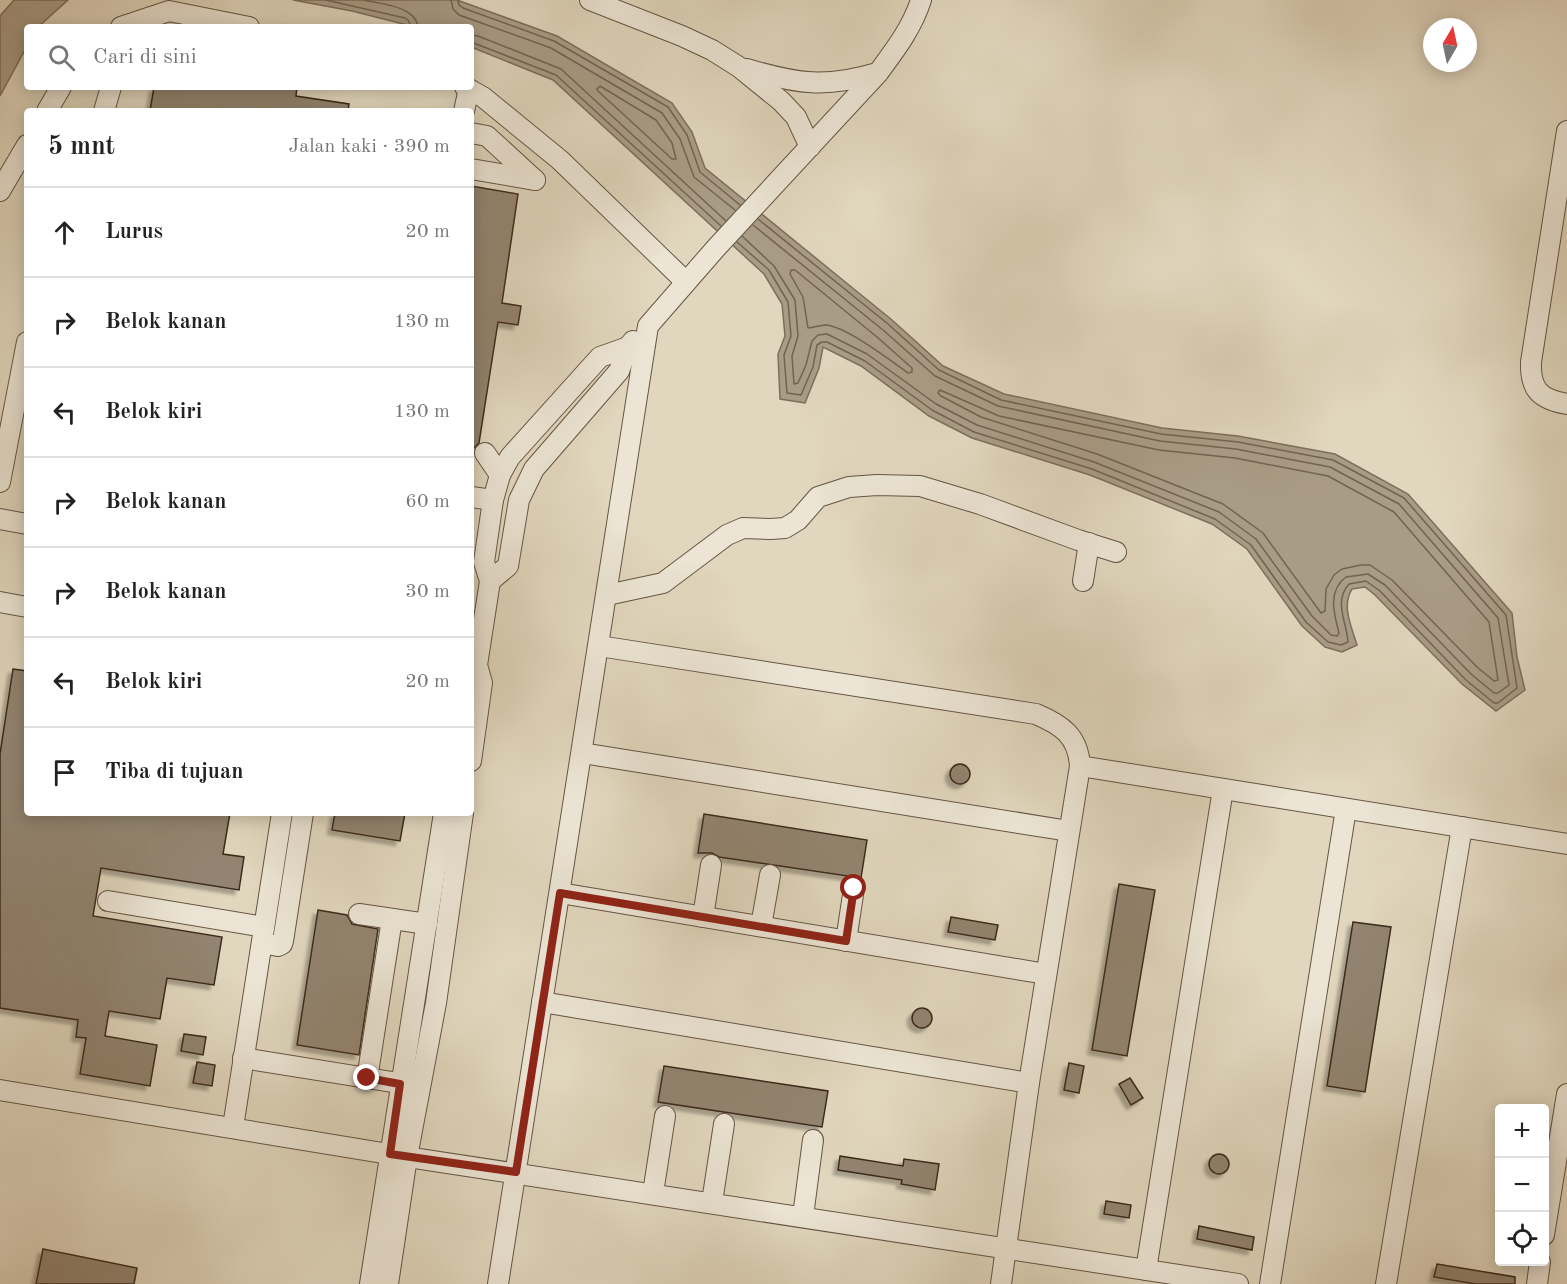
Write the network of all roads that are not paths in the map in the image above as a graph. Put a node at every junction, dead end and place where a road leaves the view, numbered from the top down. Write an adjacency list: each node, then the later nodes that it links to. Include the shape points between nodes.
1 (590, 0): 6 (street, via 692,40)
2 (921, 0): 7 (street, via 901,43)
3 (170, 6): 4 (street); 5 (street)
4 (128, 24)
5 (238, 24)
6 (739, 67): 7 (street, via 795,82 823,84); 17 (street, via 796,117)
7 (878, 73): 17 (street)
8 (59, 90): 12 (street)
9 (110, 90): 13 (street)
10 (467, 90): 14 (street)
11 (470, 90): 21 (street, via 560,160)
12 (49, 108)
13 (105, 108)
14 (464, 108)
15 (1567, 132): 25 (street, via 1530,380 1539,393)
16 (474, 134): 19 (street, via 487,136 535,180)
17 (810, 147): 21 (street)
18 (24, 150): 20 (street)
19 (474, 170)
20 (0, 191)
21 (686, 282): 22 (street)
22 (648, 326): 23 (street); 37 (street)
23 (628, 347): 27 (street, via 600,357 510,457); 35 (street, via 619,371 534,469 519,500 508,566)
24 (24, 363): 28 (street)
25 (1567, 404)
26 (485, 453): 27 (street)
27 (500, 475): 30 (street)
28 (0, 482)
29 (474, 497): 30 (street)
30 (493, 500): 35 (street)
31 (0, 519): 32 (street)
32 (24, 522)
33 (1089, 543): 34 (street); 36 (street); 37 (street, via 920,486 849,487 818,497 798,520 785,528 743,528 727,535 663,583)
34 (1116, 552)
35 (482, 568): 41 (street)
36 (1083, 581)
37 (606, 595): 40 (street)
38 (0, 602): 39 (street)
39 (24, 606)
40 (599, 646): 43 (street); 44 (street, via 1036,714 1069,734 1079,751)
41 (475, 675): 42 (street)
42 (474, 696)
43 (582, 753): 52 (street); 57 (street)
44 (1080, 766): 45 (street); 52 (street)
45 (1223, 789): 46 (street); 86 (street)
46 (1346, 809): 51 (street); 93 (street)
47 (282, 816): 64 (street)
48 (303, 816): 64 (street, via 282,944 278,946)
49 (444, 816): 62 (street)
50 (463, 816): 71 (street, via 435,1003)
51 (1462, 827): 53 (street); 94 (street)
52 (1069, 831): 66 (street)
53 (1567, 844)
54 (711, 865): 60 (street)
55 (770, 875): 63 (street)
56 (854, 888): 65 (street)
57 (560, 893): 60 (street); 67 (street)
58 (108, 901): 64 (street)
59 (359, 914): 61 (street)
60 (703, 917): 63 (street)
61 (392, 919): 62 (street); 69 (street)
62 (427, 924): 71 (street)
63 (762, 926): 65 (street)
64 (263, 935): 68 (street)
65 (846, 941): 66 (street)
66 (1046, 974): 70 (street)
67 (542, 1002): 70 (street); 79 (street)
68 (243, 1058): 69 (street); 76 (street)
69 (367, 1078): 71 (street)
70 (1029, 1083): 84 (street)
71 (410, 1085): 78 (street)
72 (0, 1090): 76 (street)
73 (1567, 1094): 82 (street)
74 (665, 1116): 80 (street)
75 (724, 1124): 81 (street)
76 (233, 1127): 78 (street)
77 (813, 1140): 83 (street)
78 (399, 1155): 79 (street); 88 (street); 89 (street)
79 (516, 1172): 80 (street); 90 (street)
80 (653, 1193): 81 (street)
81 (712, 1202): 83 (street)
82 (1549, 1212)
83 (803, 1216): 84 (street)
84 (1007, 1248): 86 (street); 91 (street)
85 (1539, 1266): 95 (street)
86 (1146, 1270): 87 (street)
87 (1206, 1282): 92 (street)
88 (370, 1284)
89 (388, 1284)
90 (498, 1284)
91 (1001, 1284)
92 (1238, 1284)
93 (1270, 1284)
94 (1386, 1284)
95 (1537, 1284)

